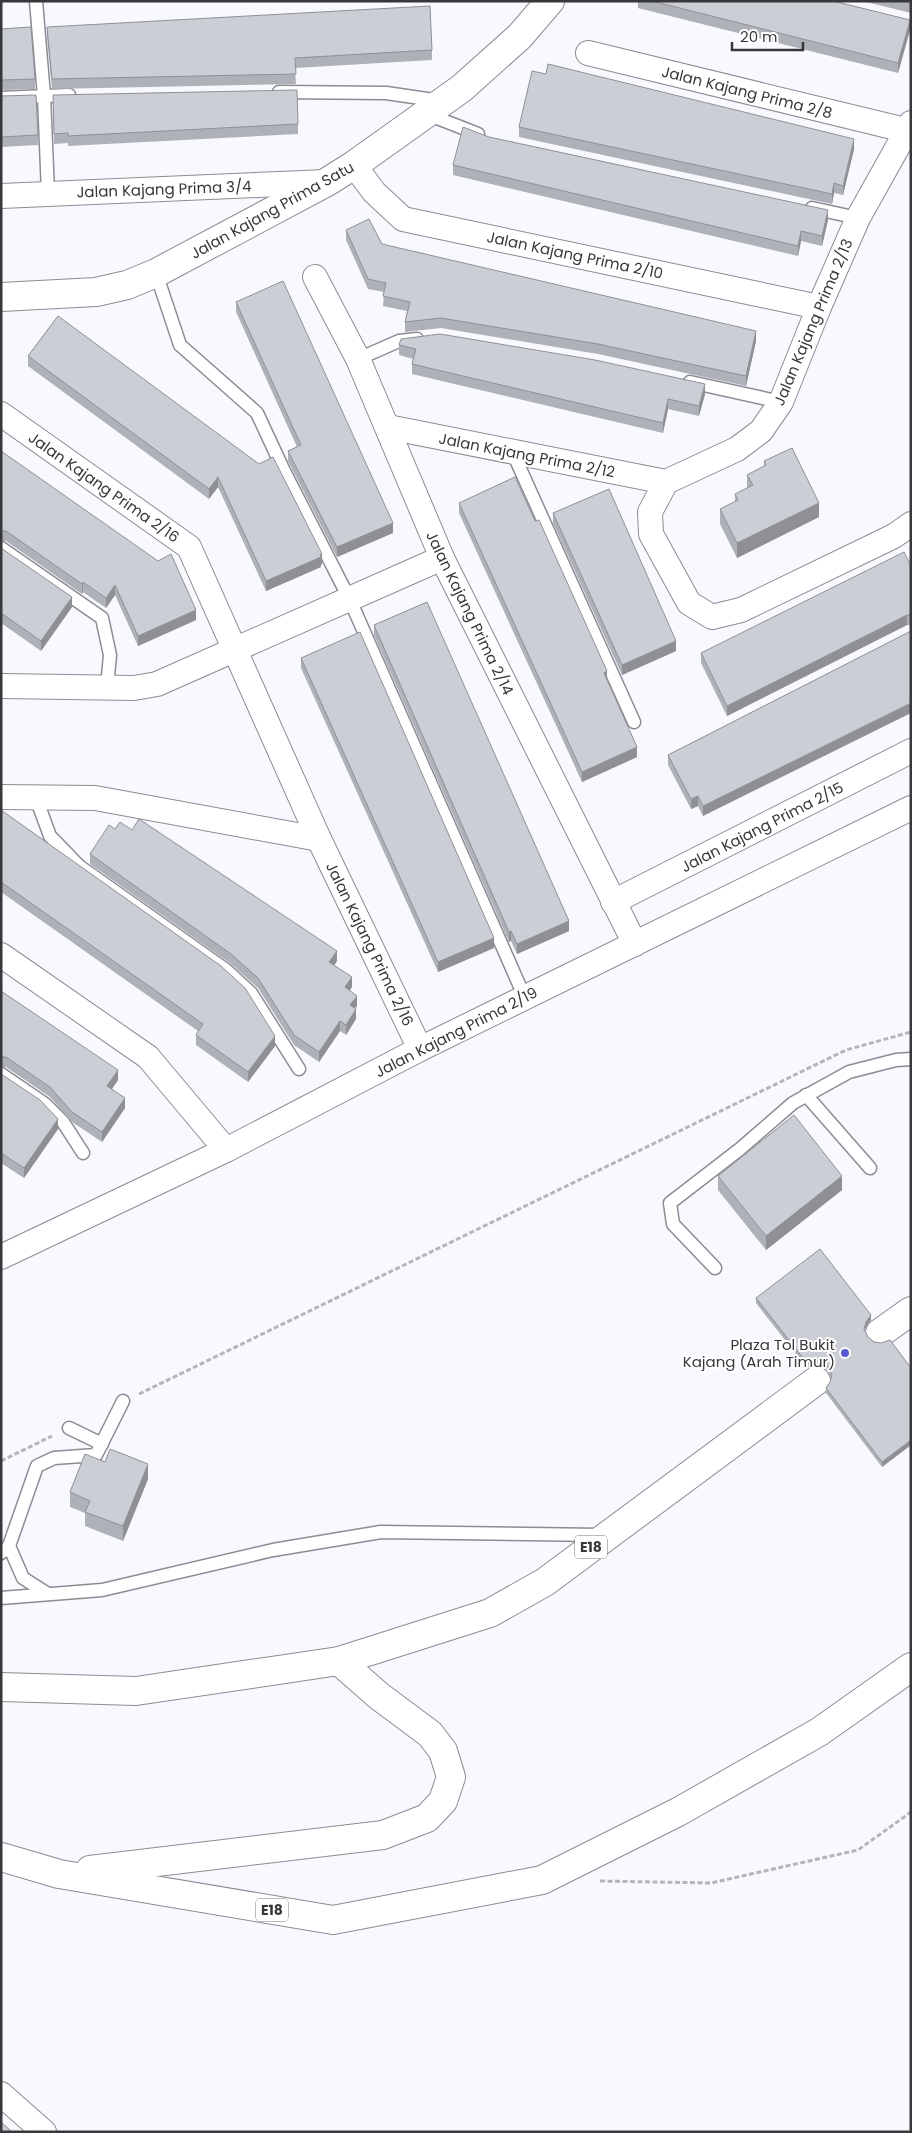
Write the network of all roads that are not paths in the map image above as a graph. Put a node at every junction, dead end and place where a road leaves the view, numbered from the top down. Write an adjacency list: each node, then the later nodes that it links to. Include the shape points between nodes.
1 (36, 1): 6 (lane)
2 (550, 1): 8 (main road, Jalan Kajang Prima Satu, via 520,36)
3 (588, 53): 9 (street, Jalan Kajang Prima 2/8)
4 (264, 93): 8 (lane, via 386,92)
5 (84, 95): 6 (lane)
6 (44, 96): 7 (lane); 13 (lane)
7 (1, 98)
8 (435, 108): 10 (lane); 11 (main road, Jalan Kajang Prima Satu)
9 (908, 126): 16 (street, Jalan Kajang Prima 2/13)
10 (491, 139)
11 (354, 165): 12 (main road, Jalan Kajang Prima Satu); 20 (street, Jalan Kajang Prima 2/10, via 374,192 403,219)
12 (327, 182): 13 (street, Jalan Kajang Prima 3/4); 17 (main road, Jalan Kajang Prima Satu)
13 (48, 193): 14 (street, Jalan Kajang Prima 3/4)
14 (1, 196)
15 (798, 204): 16 (lane)
16 (858, 218): 20 (street, Jalan Kajang Prima 2/13)
17 (156, 273): 19 (main road, Jalan Kajang Prima Satu, via 127,286 96,292); 32 (lane, via 180,345 258,413)
18 (315, 277): 22 (street, Jalan Kajang Prima 2/14)
19 (1, 297)
20 (819, 307): 24 (street, Jalan Kajang Prima 2/13)
21 (431, 337): 22 (lane, via 399,342)
22 (358, 359): 26 (street, Jalan Kajang Prima 2/14)
23 (675, 379): 24 (lane)
24 (782, 402): 28 (street, Jalan Kajang Prima 2/13, via 761,432 737,449)
25 (1, 414): 33 (street, Jalan Kajang Prima 2/16, via 189,548)
26 (388, 428): 27 (street, Jalan Kajang Prima 2/12); 31 (street, Jalan Kajang Prima 2/14)
27 (513, 453): 28 (street, Jalan Kajang Prima 2/12); 36 (lane)
28 (666, 482): 29 (street, via 650,512 651,534 689,603 712,616 741,610)
29 (905, 534)
30 (1, 548): 35 (lane, via 102,618 110,655)
31 (442, 558): 32 (street); 42 (street, Jalan Kajang Prima 2/14)
32 (350, 600): 33 (street); 45 (lane)
33 (235, 648): 35 (street, via 157,684 134,688); 41 (street, Jalan Kajang Prima 2/16)
34 (1, 686): 35 (street)
35 (108, 687)
36 (634, 722)
37 (911, 751): 42 (street, Jalan Kajang Prima 2/15)
38 (1, 797): 39 (street)
39 (36, 798): 41 (street, via 95,798); 48 (lane, via 50,836 79,866 226,970 251,992)
40 (911, 808): 43 (street, Jalan Kajang Prima 2/19)
41 (319, 839): 46 (street, Jalan Kajang Prima 2/16)
42 (613, 902): 43 (street, Jalan Kajang Prima 2/14)
43 (635, 944): 45 (street, Jalan Kajang Prima 2/19)
44 (1, 955): 51 (street, via 148,1057)
45 (525, 998): 46 (street, Jalan Kajang Prima 2/19)
46 (420, 1049): 51 (street, Jalan Kajang Prima 2/19)
47 (911, 1059): 50 (lane, via 849,1072)
48 (300, 1069)
49 (1, 1074): 52 (lane, via 45,1104 63,1122)
50 (806, 1095): 53 (lane); 55 (lane, via 670,1203 673,1224)
51 (226, 1150): 54 (street, Jalan Kajang Prima 2/19)
52 (83, 1153)
53 (870, 1168)
54 (1, 1257)
55 (715, 1268)
56 (911, 1311): 57 (main road)
57 (880, 1333)
58 (816, 1381): 62 (main road, E18)
59 (123, 1401): 61 (lane)
60 (69, 1428): 61 (lane)
61 (102, 1444): 63 (lane, via 96,1455 54,1458 37,1466)
62 (607, 1535): 64 (lane, via 381,1532 272,1550 102,1590); 66 (main road, E18, via 546,1582 490,1613)
63 (5, 1549): 64 (lane, via 23,1578)
64 (48, 1594): 65 (lane)
65 (1, 1598)
66 (339, 1661): 68 (main road, E18, via 136,1691); 70 (main road, via 430,1734 443,1751 451,1776 443,1801 427,1818 383,1835)
67 (911, 1667): 70 (main road, E18, via 819,1732 678,1812 542,1880 333,1920)
68 (1, 1687)
69 (1, 1857): 70 (main road, E18)
70 (60, 1874)
71 (1, 2094): 72 (street)
72 (44, 2132)

